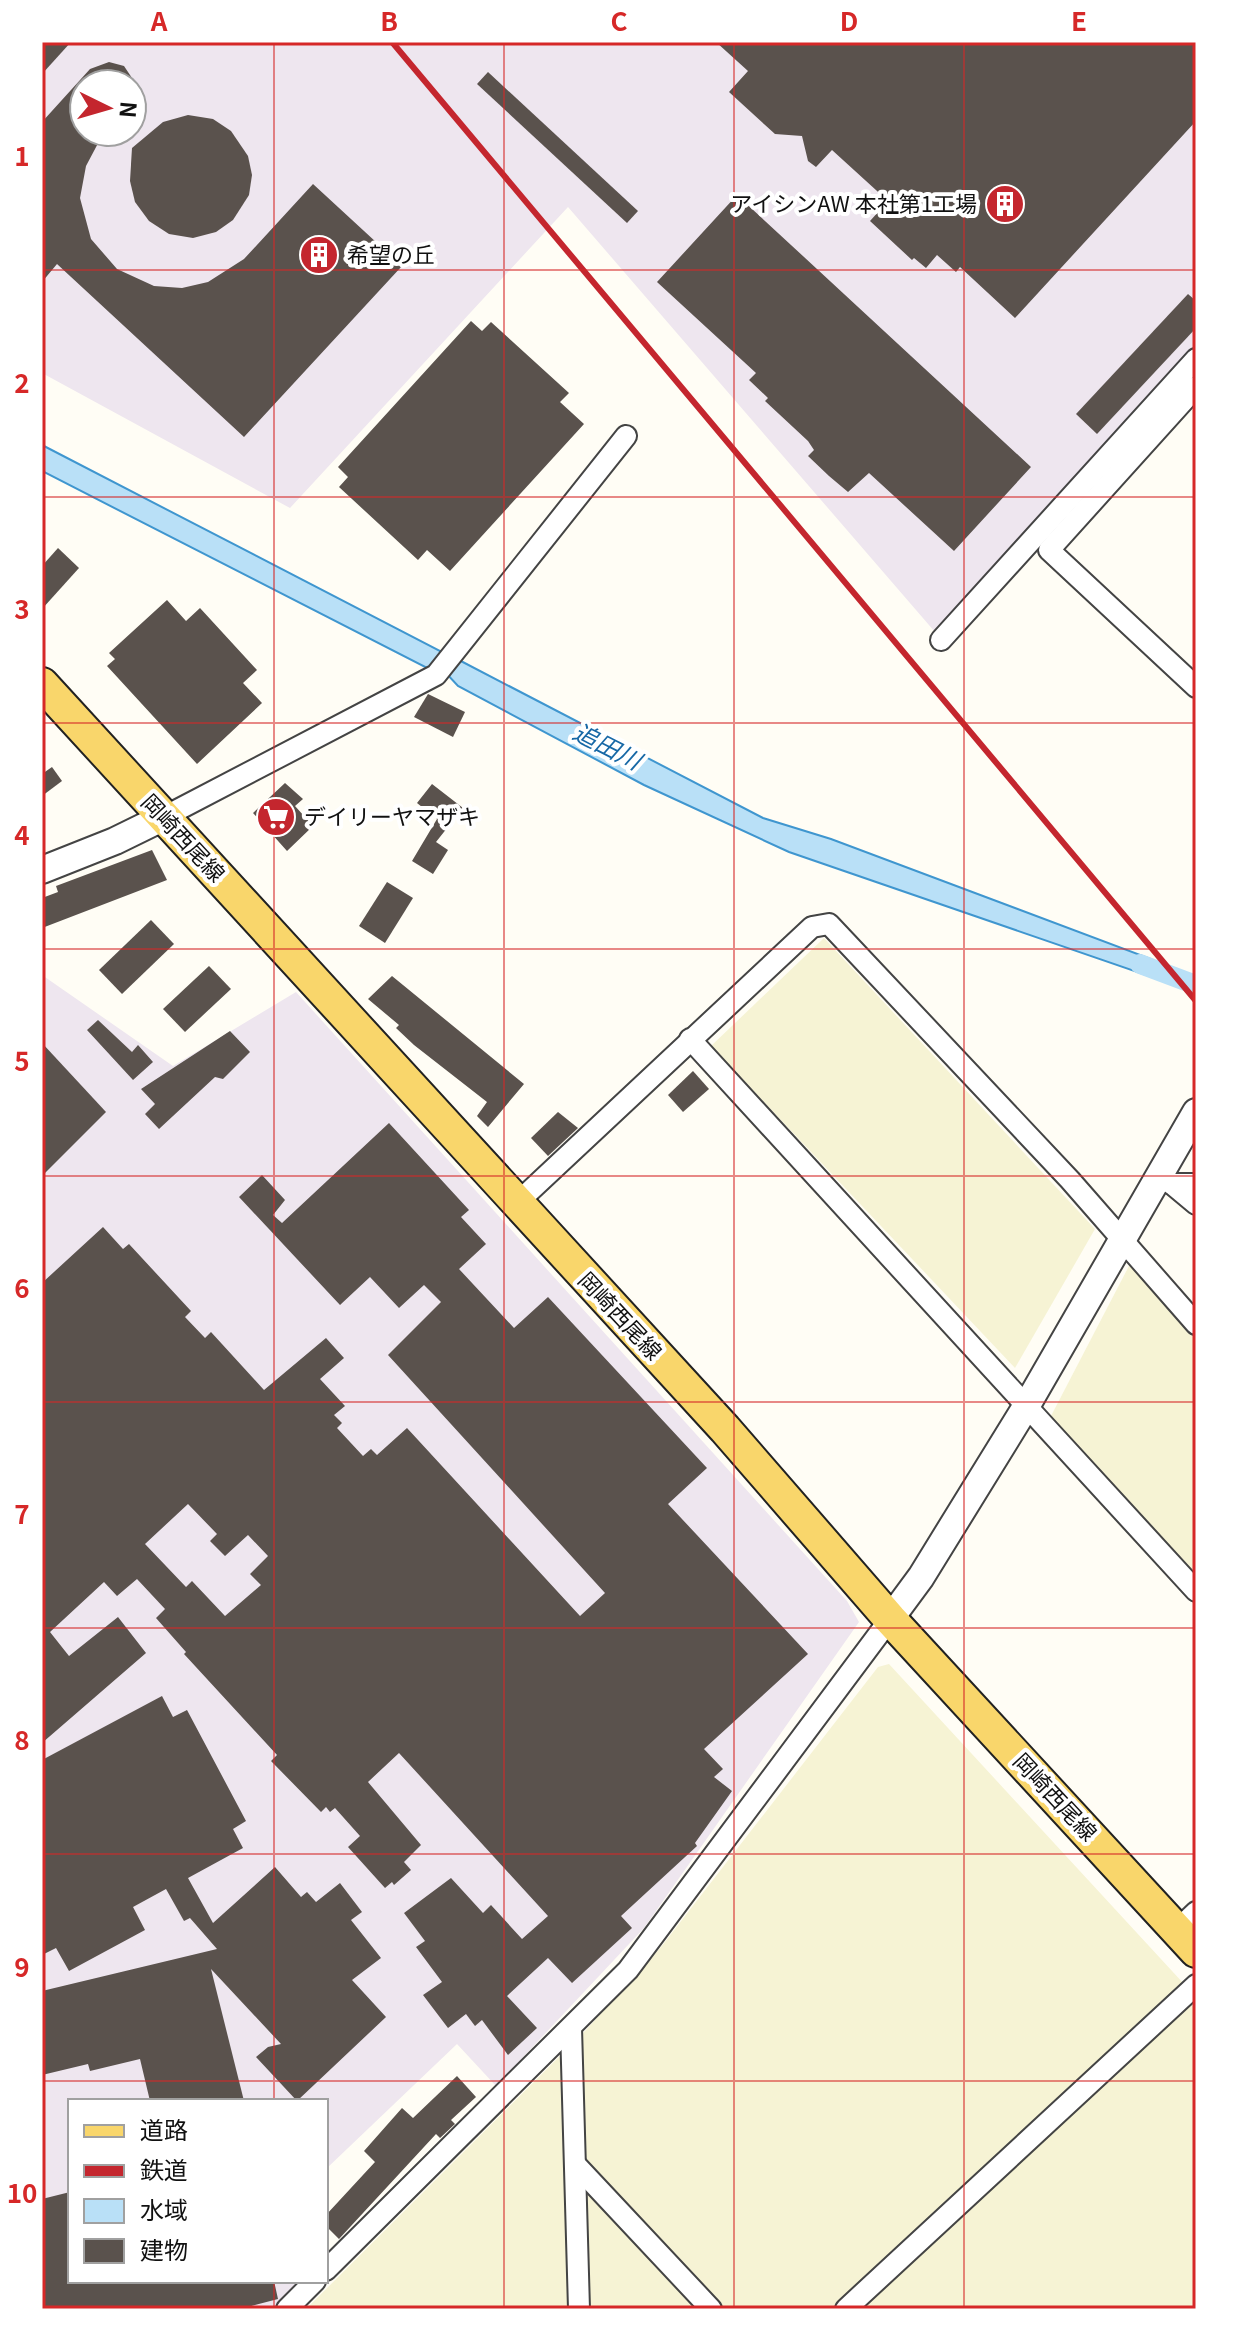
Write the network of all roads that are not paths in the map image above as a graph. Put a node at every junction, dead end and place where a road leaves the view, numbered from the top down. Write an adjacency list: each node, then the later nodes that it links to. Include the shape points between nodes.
1 (1196, 359): 4 (street)
2 (1196, 387): 6 (street, via 1049,550)
3 (626, 436): 7 (street, via 436,675)
4 (941, 640)
5 (42, 684): 7 (main road, 岡崎西尾線)
6 (1196, 687)
7 (164, 817): 8 (street); 13 (main road, 岡崎西尾線)
8 (42, 870)
9 (690, 1039): 13 (street); 15 (street, via 812,927 829,924); 17 (street)
10 (1196, 1112): 11 (street)
11 (1166, 1180): 12 (street); 14 (street); 15 (street)
12 (1196, 1184)
13 (517, 1203): 19 (main road, 岡崎西尾線)
14 (1196, 1204)
15 (1123, 1240): 16 (street); 17 (street)
16 (1196, 1324)
17 (1027, 1405): 18 (street); 19 (street)
18 (1196, 1591)
19 (890, 1619): 20 (main road, 岡崎西尾線); 22 (street, via 648,1945)
20 (1190, 1931)
21 (1196, 1985): 29 (street)
22 (571, 2028): 23 (street); 24 (street)
23 (576, 2165): 27 (street); 28 (street)
24 (328, 2268)
25 (313, 2283): 26 (street)
26 (287, 2309)
27 (579, 2309)
28 (711, 2309)
29 (846, 2309)

